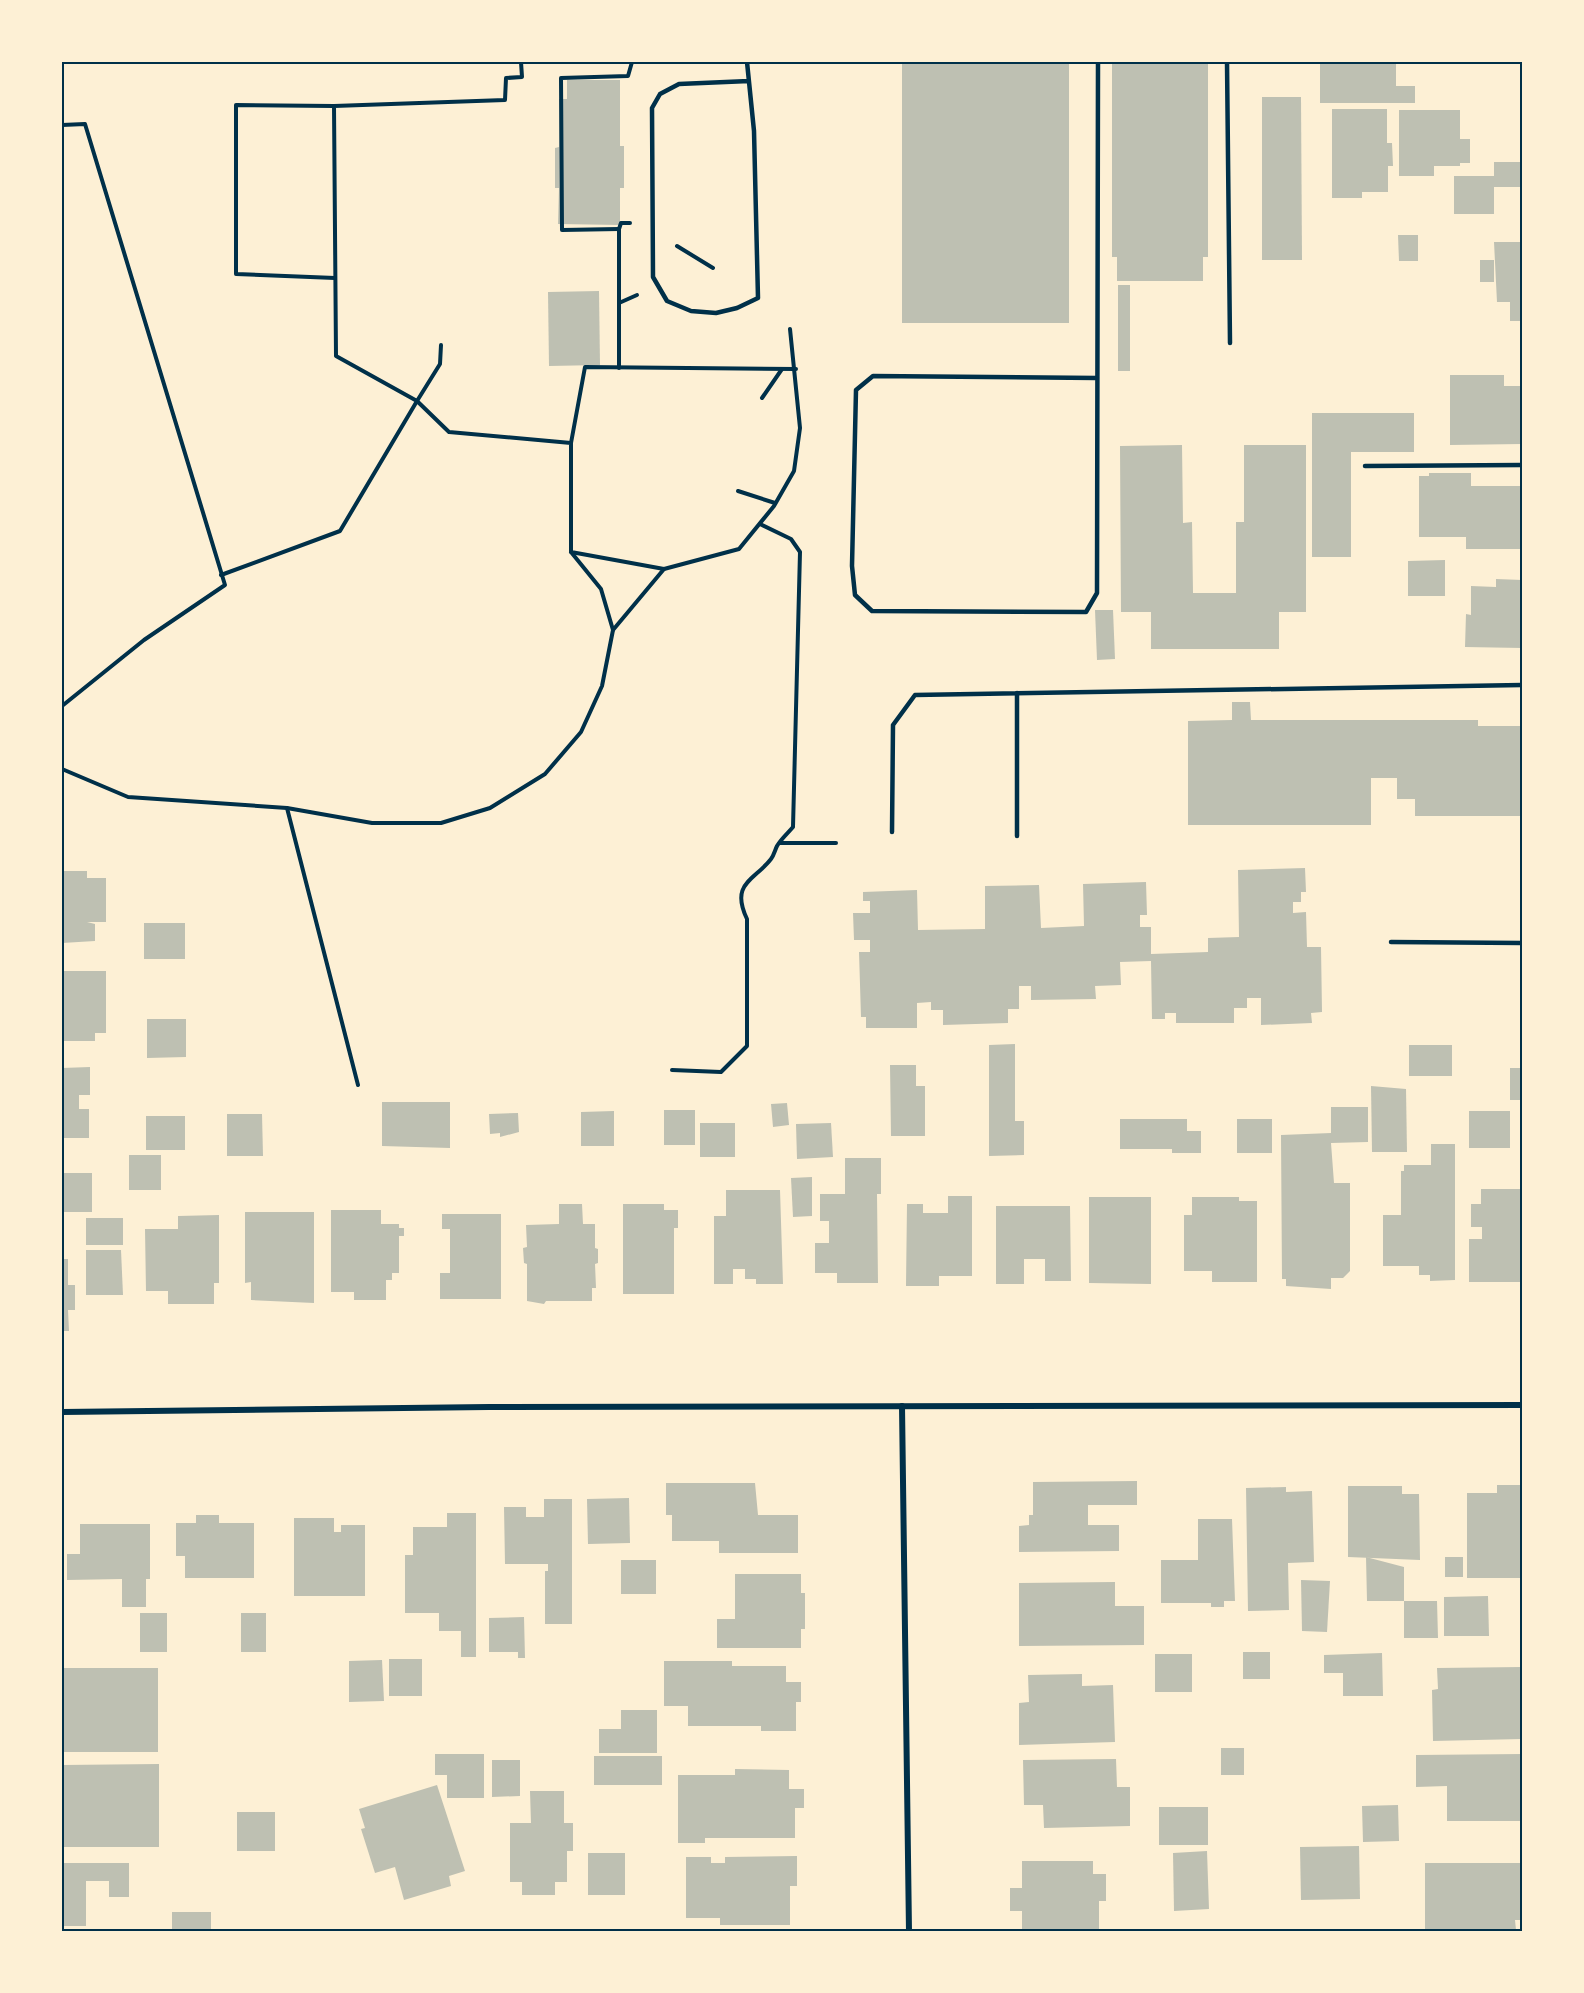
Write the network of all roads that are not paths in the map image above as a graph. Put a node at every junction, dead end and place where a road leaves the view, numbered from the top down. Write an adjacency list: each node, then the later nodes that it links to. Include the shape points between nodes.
1 (747, 62): 4 (lane)
2 (1098, 62): 6 (lane)
3 (1227, 62): 5 (lane)
4 (748, 81): 4 (lane, via 754,131 758,298 716,313 691,311 667,301 653,277 652,108 660,94 680,84)
5 (1230, 343)
6 (1097, 378): 6 (lane, via 1097,593 1086,612 872,611 855,595 852,566 856,390 873,376)
7 (1522, 465): 8 (lane)
8 (1365, 466)
9 (1522, 685): 10 (lane)
10 (1017, 693): 11 (lane, via 915,695 893,725); 12 (lane)
11 (892, 832)
12 (1017, 836)
13 (1391, 942): 14 (lane)
14 (1522, 943)
15 (1522, 1405): 16 (street)
16 (902, 1406): 17 (street); 18 (street)
17 (62, 1412)
18 (909, 1932)

